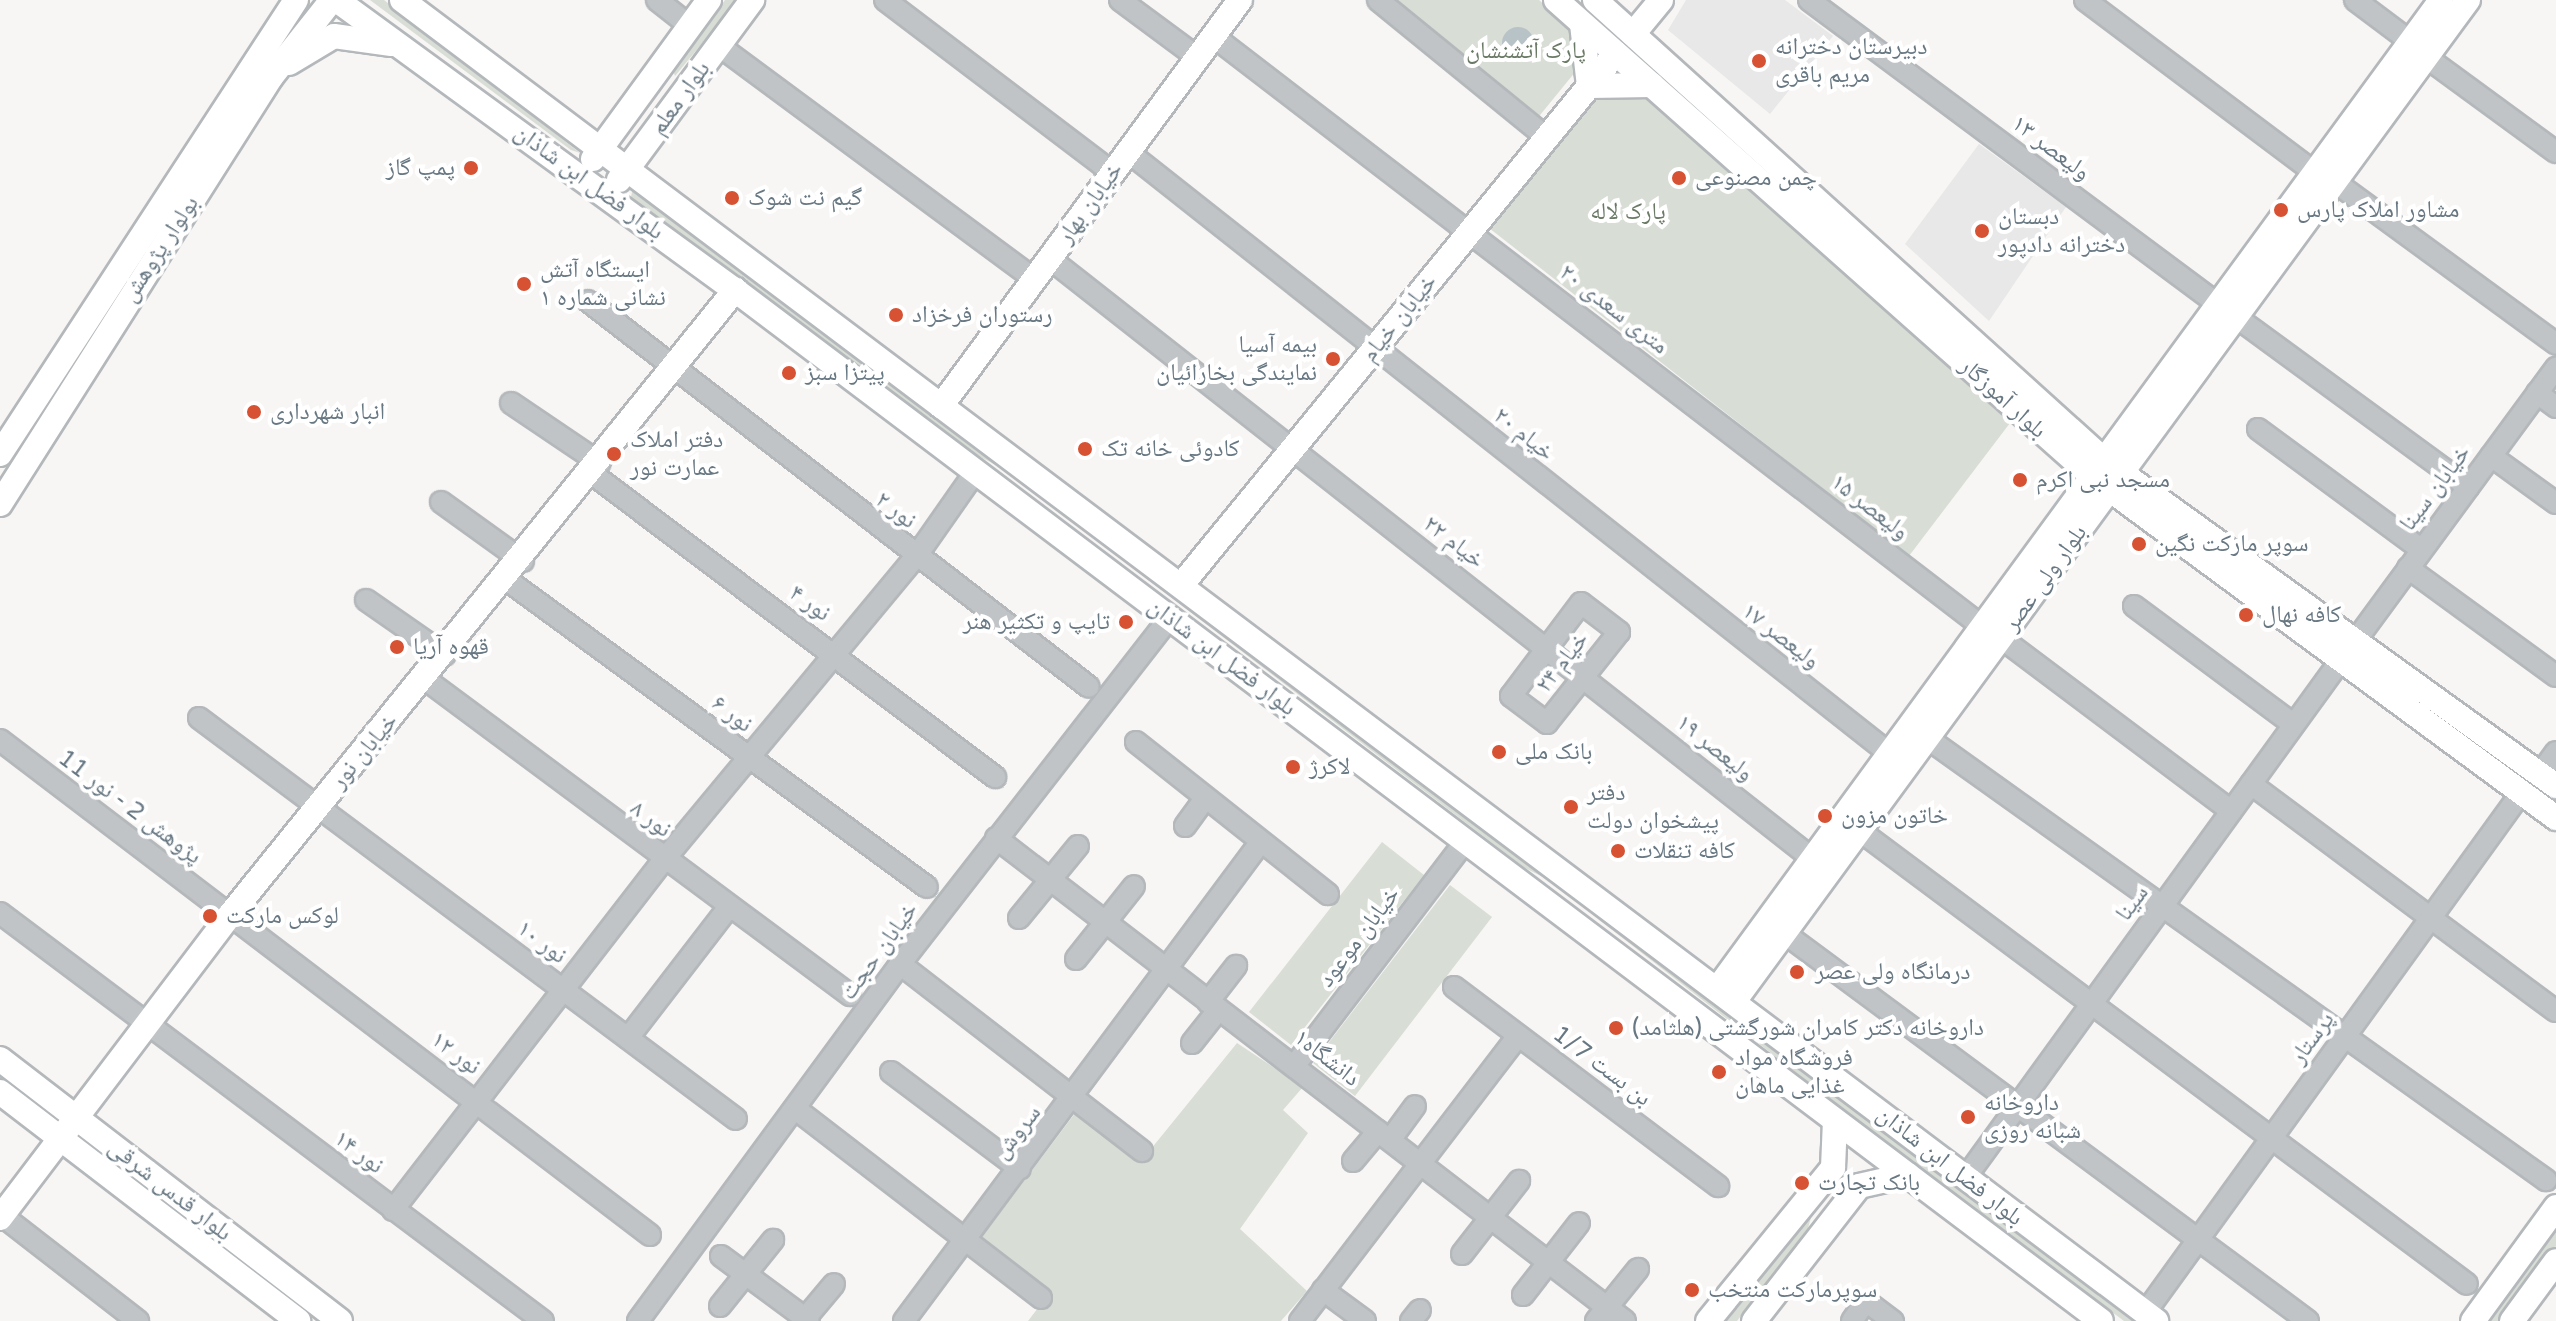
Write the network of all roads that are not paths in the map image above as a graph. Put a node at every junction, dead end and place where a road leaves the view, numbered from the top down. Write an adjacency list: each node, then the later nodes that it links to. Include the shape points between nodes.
1 (296, 0): 61 (main road, بولوار پژوهش)
2 (329, 0): 3 (main road); 30 (main road, بولوار پژوهش)
3 (340, 0): 26 (main road, بلوار فضل ابن شاذان)
4 (402, 0): 36 (main road, بلوار فضل ابن شاذان)
5 (657, 0): 21 (street)
6 (709, 0): 21 (main road, بلوار معلم)
7 (752, 0): 24 (main road, بلوار معلم)
8 (885, 0): 39 (street)
9 (1120, 0): 28 (street)
10 (1240, 0): 23 (main road, خیابان بهار)
11 (1378, 0): 34 (street)
12 (1556, 0): 20 (main road, بلوار آموزگار)
13 (1595, 0): 22 (main road, بلوار آموزگار)
14 (1661, 0): 22 (main road)
15 (1809, 0): 49 (street, ولیعصر ۱۳)
16 (2085, 0): 41 (street)
17 (2355, 0): 25 (street)
18 (2441, 0): 25 (main road, بلوار ولی عصر)
19 (2468, 0): 25 (main road, بلوار ولی عصر)
20 (1582, 24): 27 (main road, بلوار آموزگار); 32 (main road)
21 (690, 26): 29 (main road, بلوار معلم)
22 (1633, 34): 45 (main road, بلوار آموزگار)
23 (1213, 36): 28 (main road, خیابان بهار); 43 (street, ۲۰ متری سعدی)
24 (718, 45): 33 (main road, بلوار معلم); 46 (street)
25 (2419, 49): 35 (street); 41 (main road, بلوار ولی عصر)
26 (410, 51): 30 (main road, via 368,36 334,36); 40 (main road, بلوار فضل ابن شاذان)
27 (1616, 53): 31 (main road, بلوار آموزگار); 32 (main road, خیابان خیام)
28 (1197, 57): 37 (main road, خیابان بهار)
29 (658, 69): 33 (main road); 36 (main road, بلوار معلم)
30 (271, 77): 70 (main road, بولوار پژوهش)
31 (1652, 85): 32 (main road); 45 (main road, بلوار آموزگار)
32 (1589, 86): 34 (main road, خیابان خیام)
33 (684, 91): 38 (main road, بلوار معلم)
34 (1547, 138): 43 (main road, خیابان خیام)
35 (2550, 147)
36 (600, 149): 38 (main road, بلوار فضل ابن شاذان); 40 (main road, بلوار معلم)
37 (1128, 152): 39 (main road, خیابان بهار); 51 (street, خیام ۲۰)
38 (627, 170): 42 (main road, بلوار معلم); 56 (main road, بلوار فضل ابن شاذان)
39 (1112, 172): 44 (main road, خیابان بهار)
40 (581, 175): 42 (main road, بلوار فضل ابن شاذان)
41 (2325, 177): 49 (main road, بلوار ولی عصر); 50 (street)
42 (608, 195): 47 (main road, بلوار فضل ابن شاذان)
43 (1470, 231): 51 (main road, خیابان خیام); 58 (street, ۲۰ متری سعدی)
44 (1049, 258): 46 (main road, خیابان بهار); 60 (street, خیام ۲۲)
45 (1865, 260): 65 (main road, بلوار آموزگار)
46 (1034, 279): 56 (main road, خیابان بهار)
47 (735, 290): 52 (main road, خیابان نور); 64 (main road, بلوار فضل ابن شاذان)
48 (588, 301): 52 (street, نور ۲)
49 (2227, 311): 65 (main road, بلوار ولی عصر); 67 (street, ولیعصر ۱۳)
50 (2556, 344)
51 (1375, 348): 60 (main road, خیابان خیام); 75 (street, خیام ۲۰)
52 (675, 368): 63 (main road, خیابان نور); 74 (street, نور ۲)
53 (2556, 368): 54 (street, خیابان سینا)
54 (2537, 393): 57 (street); 62 (street, خیابان سینا)
55 (511, 403): 63 (street, نور ۴)
56 (941, 406): 66 (main road, بلوار فضل ابن شاذان)
57 (2556, 407)
58 (1725, 427): 83 (street, ولیعصر ۱۵)
59 (2258, 429): 73 (street)
60 (1293, 449): 79 (main road, خیابان خیام); 85 (street, خیام ۲۲)
61 (0, 454)
62 (2491, 456): 67 (street, خیابان سینا); 69 (street)
63 (595, 468): 76 (main road, خیابان نور); 86 (street, نور ۴)
64 (976, 471): 71 (main road, بلوار فضل ابن شاذان); 74 (street)
65 (2107, 475): 72 (main road, بلوار آموزگار); 83 (main road, بلوار ولی عصر)
66 (1047, 483): 71 (main road); 79 (main road, بلوار فضل ابن شاذان)
67 (2468, 487): 73 (street, خیابان سینا)
68 (441, 502): 76 (street)
69 (2556, 503)
70 (0, 504)
71 (1030, 511): 82 (main road, بلوار فضل ابن شاذان)
72 (2173, 523): 84 (main road, بلوار آموزگار); 88 (main road, بلوار آموزگار)
73 (2421, 549): 77 (street, خیابان سینا)
74 (915, 558): 86 (street); 92 (street, نور ۲)
75 (1640, 560): 99 (street, ولیعصر ۱۷)
76 (523, 561): 78 (main road, خیابان نور)
77 (2408, 568): 84 (street, خیابان سینا); 90 (street)
78 (507, 580): 87 (main road, خیابان نور); 100 (street, نور ۶)
79 (1183, 583): 121 (main road, بلوار فضل ابن شاذان)
80 (366, 600): 87 (street)
81 (2134, 606): 94 (street)
82 (1170, 617): 111 (street, خیابان حجت); 112 (main road, بلوار فضل ابن شاذان)
83 (1992, 632): 95 (main road, بلوار ولی عصر); 99 (main road, بلوار ولی عصر); 107 (street, ولیعصر ۱۵)
84 (2356, 640): 102 (main road, بلوار آموزگار)
85 (1548, 649): 89 (street, خیام ۲۲); 89 (street, خیام ۲۴, via 1581,603 1619,632); 89 (street, خیام ۲۴, via 1511,696 1547,723)
86 (835, 654): 100 (street); 101 (street, نور ۴)
87 (445, 655): 91 (main road, خیابان نور)
88 (2341, 660): 94 (street, سینا); 104 (main road, بلوار آموزگار)
89 (1584, 676): 115 (street, ولیعصر ۱۹)
90 (2556, 676)
91 (425, 679): 106 (main road, خیابان نور); 116 (street, نور ۸)
92 (1089, 687)
93 (199, 718): 106 (street, نور ۱۰)
94 (2294, 725): 103 (street, سینا)
95 (1927, 738): 110 (main road, بلوار ولی عصر); 122 (street)
96 (0, 740): 125 (street, پژوهش 2 - نور 11)
97 (1136, 742): 105 (street)
98 (2556, 752): 102 (street)
99 (1890, 754): 115 (main road, بلوار ولی عصر)
100 (749, 759): 116 (street); 119 (street, نور ۶)
101 (995, 777)
102 (2548, 780)
103 (2251, 784): 107 (street, سینا); 127 (street)
104 (2521, 793): 108 (main road, بلوار آموزگار); 127 (street, پرستار)
105 (1204, 800): 109 (street); 113 (street)
106 (318, 807): 125 (main road, خیابان نور); 136 (street, نور ۱۰)
107 (2231, 811): 122 (street, سینا)
108 (2556, 818)
109 (1185, 826)
110 (1860, 831): 130 (main road, بلوار ولی عصر); 139 (street)
111 (996, 838): 117 (street, دانشگاه۱); 132 (street, خیابان حجت)
112 (1465, 842): 129 (main road, بلوار فضل ابن شاذان); 148 (street, خیابان موعود)
113 (1259, 844): 120 (street); 134 (street, سروش)
114 (1078, 846): 117 (street)
115 (1813, 859): 130 (main road, بلوار ولی عصر)
116 (663, 861): 123 (street, نور ۸); 136 (street)
117 (1050, 880): 126 (street); 128 (street, دانشگاه۱)
118 (1134, 886): 128 (street)
119 (927, 887)
120 (1328, 894)
121 (1592, 894): 129 (main road); 137 (main road, بلوار فضل ابن شاذان)
122 (2164, 904): 139 (street, سینا); 143 (street)
123 (728, 908): 138 (street, نور ۸); 145 (street)
124 (0, 913): 142 (street, نور ۱۴)
125 (230, 915): 142 (main road, خیابان نور); 152 (street, نور ۱۲)
126 (1019, 918)
127 (2431, 918): 141 (street); 143 (street, پرستار)
128 (1104, 922): 131 (street); 134 (street, دانشگاه۱)
129 (1572, 922): 158 (main road, بلوار فضل ابن شاذان)
130 (1772, 940): 137 (main road, بلوار ولی عصر); 154 (street, via 1901,1020)
131 (1076, 959)
132 (900, 964): 151 (street); 155 (street, خیابان حجت)
133 (1236, 966): 140 (street)
134 (1169, 973): 140 (street, دانشگاه۱); 151 (street, سروش)
135 (1454, 987): 144 (street, بن بست 1/7)
136 (564, 991): 145 (street, نور ۱۰); 152 (street)
137 (1726, 994): 167 (main road, بلوار فضل ابن شاذان)
138 (850, 995)
139 (2092, 1004): 154 (street, سینا); 161 (street)
140 (1213, 1005): 146 (street); 148 (street, دانشگاه۱)
141 (2556, 1011)
142 (145, 1025): 156 (main road, خیابان نور); 172 (street, نور ۱۴)
143 (2346, 1035): 161 (street, پرستار); 168 (street)
144 (1518, 1036): 164 (street); 170 (street, بن بست 1/7)
145 (628, 1038): 157 (street, نور ۱۰)
146 (1192, 1043)
147 (0, 1059): 156 (main road, بلوار قدس شرقی)
148 (1295, 1065): 159 (street, دانشگاه۱)
149 (891, 1072): 165 (street)
150 (0, 1092): 160 (main road, بلوار قدس شرقی)
151 (1075, 1099): 162 (street); 165 (street, سروش)
152 (477, 1102): 172 (street); 176 (street, نور ۱۲)
153 (1415, 1106): 159 (street)
154 (2017, 1106): 167 (street, سینا); 178 (street)
155 (797, 1110): 179 (street); 200 (street, خیابان حجت)
156 (75, 1118): 160 (main road, خیابان نور); 198 (main road, بلوار قدس شرقی)
157 (736, 1119)
158 (1835, 1121): 166 (main road, بلوار فضل ابن شاذان); 205 (main road, via 1833,1168)
159 (1384, 1135): 163 (street); 164 (street, دانشگاه۱)
160 (59, 1138): 173 (main road, خیابان نور); 197 (main road, بلوار قدس شرقی)
161 (2272, 1138): 178 (street, پرستار); 187 (street)
162 (1142, 1151)
163 (1353, 1161)
164 (1419, 1163): 174 (street, دانشگاه۱); 188 (street)
165 (1020, 1169): 179 (street, سروش)
166 (1908, 1175): 206 (main road, via 1859,1186); 209 (main road, بلوار فضل ابن شاذان)
167 (1966, 1177): 193 (main road, بلوار فضل ابن شاذان)
168 (2546, 1180)
169 (1519, 1181): 174 (street)
170 (1718, 1186)
171 (2556, 1207): 210 (main road)
172 (393, 1210): 199 (street, نور ۱۴)
173 (1, 1216): 196 (street)
174 (1490, 1217): 180 (street); 183 (street, دانشگاه۱)
175 (1579, 1223): 183 (street)
176 (650, 1235)
177 (773, 1240): 185 (street)
178 (2198, 1240): 193 (street, پرستار); 194 (street)
179 (965, 1242): 190 (street); 201 (street, سروش)
180 (1462, 1254)
181 (721, 1256): 185 (street)
182 (2556, 1261): 211 (main road)
183 (1549, 1263): 189 (street); 192 (street, دانشگاه۱)
184 (1638, 1269): 192 (street)
185 (746, 1274): 191 (street); 195 (street)
186 (834, 1284): 195 (street)
187 (2467, 1284)
188 (1323, 1290): 202 (street); 203 (street)
189 (1523, 1295)
190 (1041, 1298)
191 (720, 1306)
192 (1602, 1314): 204 (street, دانشگاه۱)
193 (2151, 1317)
194 (2304, 1318)
195 (806, 1320)
196 (138, 1321)
197 (298, 1321)
198 (340, 1321)
199 (543, 1321)
200 (638, 1321)
201 (904, 1321)
202 (1300, 1321)
203 (1365, 1321)
204 (1625, 1321)
205 (1708, 1321)
206 (1754, 1321)
207 (1852, 1321): 208 (street, via 1866,1301)
208 (1893, 1321)
209 (2101, 1321)
210 (2473, 1321)
211 (2512, 1321)

